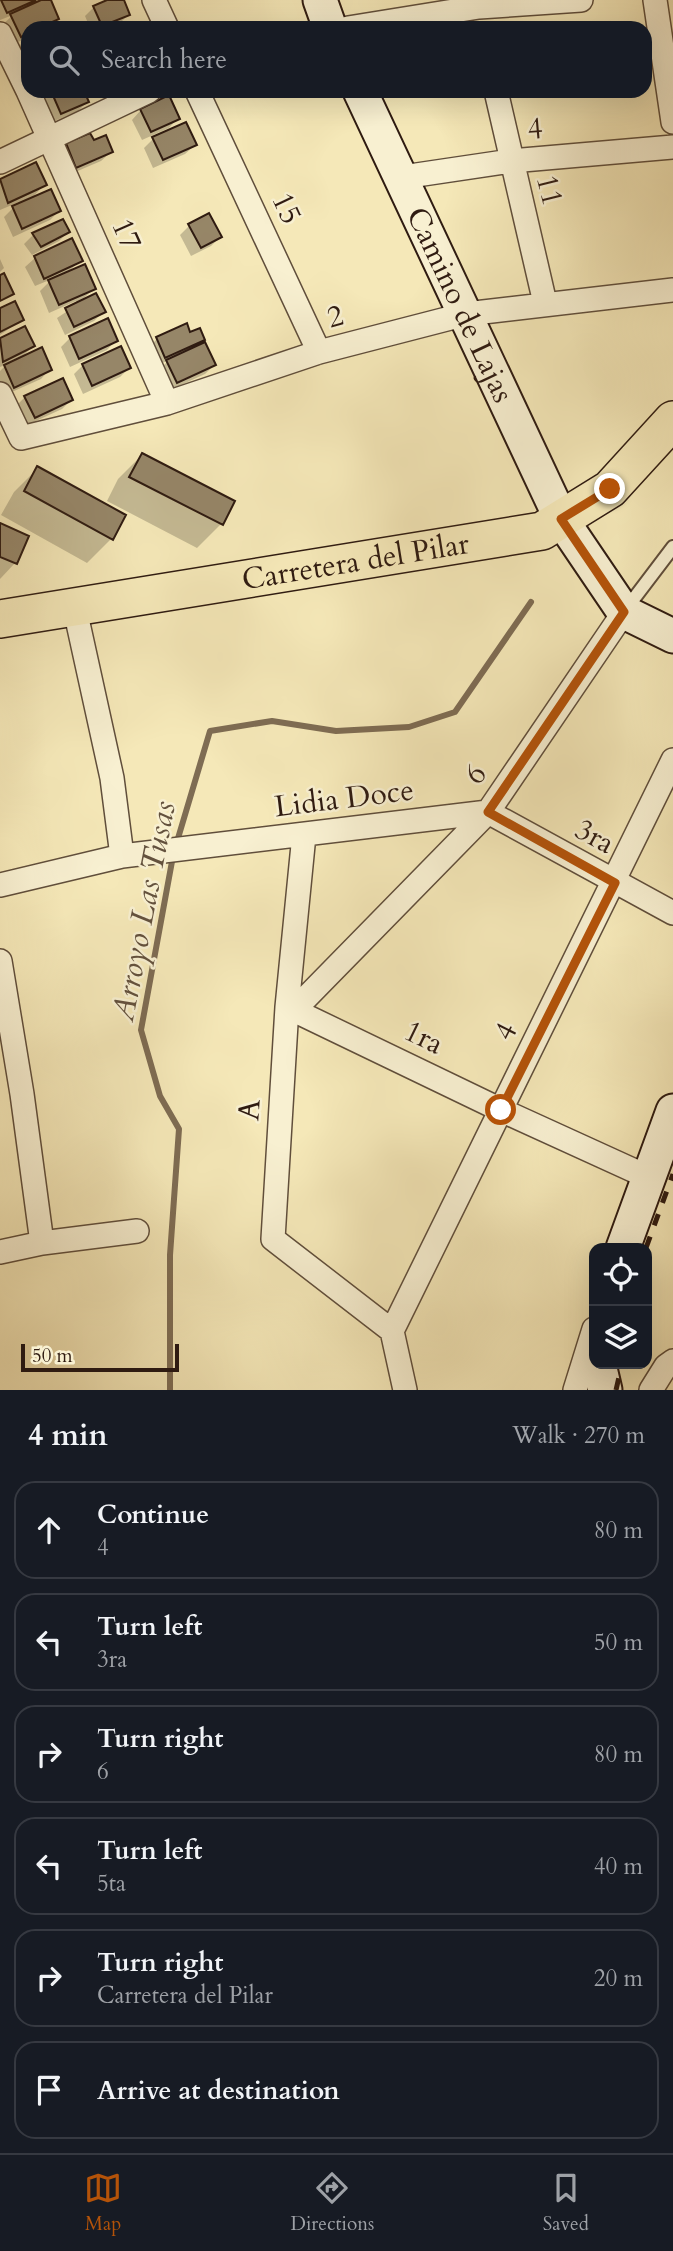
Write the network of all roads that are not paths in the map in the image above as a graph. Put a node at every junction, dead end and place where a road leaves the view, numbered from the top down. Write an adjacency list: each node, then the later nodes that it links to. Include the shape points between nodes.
1 (154, 0): 6 (street)
2 (320, 0): 7 (street)
3 (581, 0): 5 (street)
4 (655, 0): 16 (street)
5 (480, 12): 8 (street)
6 (164, 21)
7 (328, 21)
8 (406, 21)
9 (0, 34): 10 (street, 17)
10 (21, 77)
11 (31, 98): 17 (street, 17)
12 (134, 98): 17 (street)
13 (200, 98): 25 (street, 15)
14 (364, 98): 21 (street, Camino de Lajas)
15 (498, 98): 19 (street, 11)
16 (673, 122)
17 (50, 137): 20 (street); 27 (street, 17)
18 (673, 147): 19 (street, 4)
19 (511, 161): 21 (street, 4); 23 (street, 11)
20 (0, 162)
21 (403, 177): 24 (street, Camino de Lajas)
22 (673, 290): 23 (street, 2)
23 (545, 303): 24 (street, 2)
24 (466, 314): 25 (street, 2); 29 (street, Camino de Lajas)
25 (319, 352): 27 (street, 2)
26 (0, 394): 27 (street, 2, via 21,438)
27 (167, 403)
28 (673, 420): 29 (main road, Carretera del Pilar, via 610,489)
29 (561, 519): 31 (main road, Carretera del Pilar, via 542,531); 32 (street, Camino de Lajas)
30 (673, 547): 32 (lane, 6)
31 (74, 605): 33 (main road, Carretera del Pilar); 38 (street, via 112,778)
32 (624, 612): 34 (street); 36 (street, 6)
33 (0, 619)
34 (673, 636)
35 (673, 760): 39 (street, 4)
36 (488, 812): 37 (street, Lidia Doce); 39 (street, 3ra); 43 (street, 6)
37 (304, 835): 38 (street, Lidia Doce); 43 (street, A)
38 (122, 856): 40 (street)
39 (615, 883): 41 (street, 3ra); 44 (street, 4)
40 (0, 885)
41 (673, 913)
42 (0, 961): 48 (street)
43 (291, 1008): 44 (street, 1ra); 51 (street, A, via 273,1239)
44 (501, 1110): 46 (street, 1ra); 51 (street, 4)
45 (673, 1111): 46 (street)
46 (648, 1177): 49 (street)
47 (137, 1231): 48 (street)
48 (42, 1243): 50 (street)
49 (625, 1243)
50 (0, 1252)
51 (392, 1331): 55 (street)
52 (589, 1345): 56 (street)
53 (673, 1361): 58 (street)
54 (600, 1369): 57 (street)
55 (405, 1390)
56 (575, 1390)
57 (605, 1390)
58 (651, 1390)

